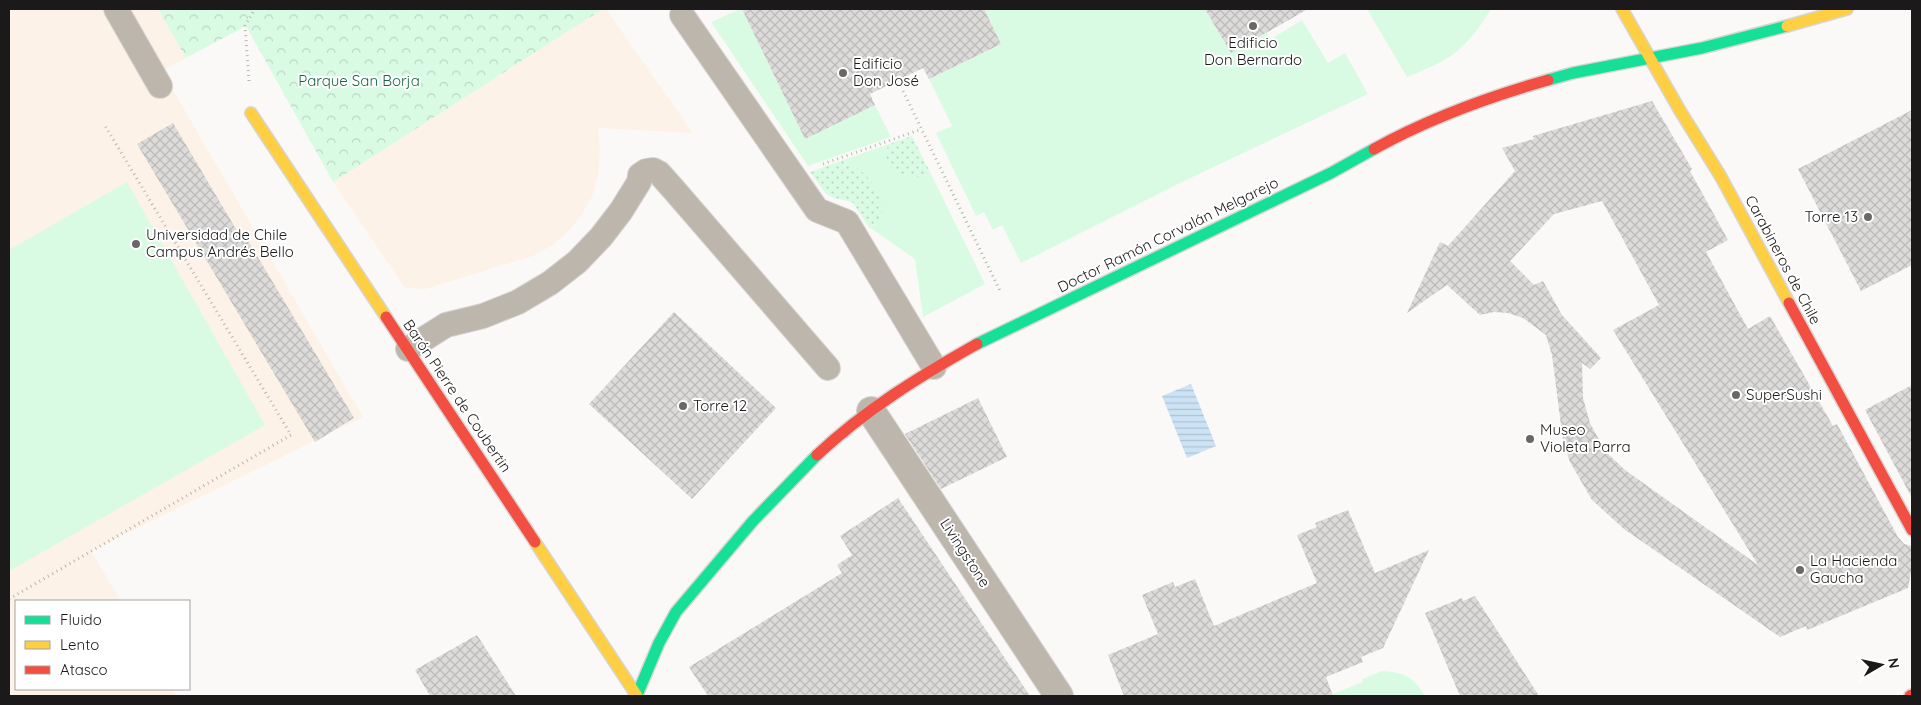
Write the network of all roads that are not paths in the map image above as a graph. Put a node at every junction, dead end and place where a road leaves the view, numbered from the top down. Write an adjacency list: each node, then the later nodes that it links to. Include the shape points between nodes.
1 (116, 9): 6 (lane)
2 (1622, 9): 5 (main road, Carabineros de Chile)
3 (1846, 9): 5 (main road, Doctor Ramón Corvalán Melgarejo, via 1702,48)
4 (682, 14): 10 (lane, via 817,210 847,222)
5 (1649, 58): 10 (main road, Doctor Ramón Corvalán Melgarejo, via 1503,93 1444,116 1016,324); 12 (main road, Carabineros de Chile, via 1721,177)
6 (160, 86)
7 (251, 113): 8 (main road, Barón Pierre de Coubertin)
8 (408, 350): 9 (lane, via 446,325 518,302 550,282 601,238 639,182 640,175 653,170 675,191); 13 (main road, Barón Pierre de Coubertin)
9 (828, 368)
10 (934, 368): 11 (main road, Doctor Ramón Corvalán Melgarejo)
11 (871, 411): 13 (main road, Doctor Ramón Corvalán Melgarejo, via 810,461 730,546 668,624); 14 (street, Livingstone)
12 (1912, 530)
13 (637, 696)
14 (1059, 696)

